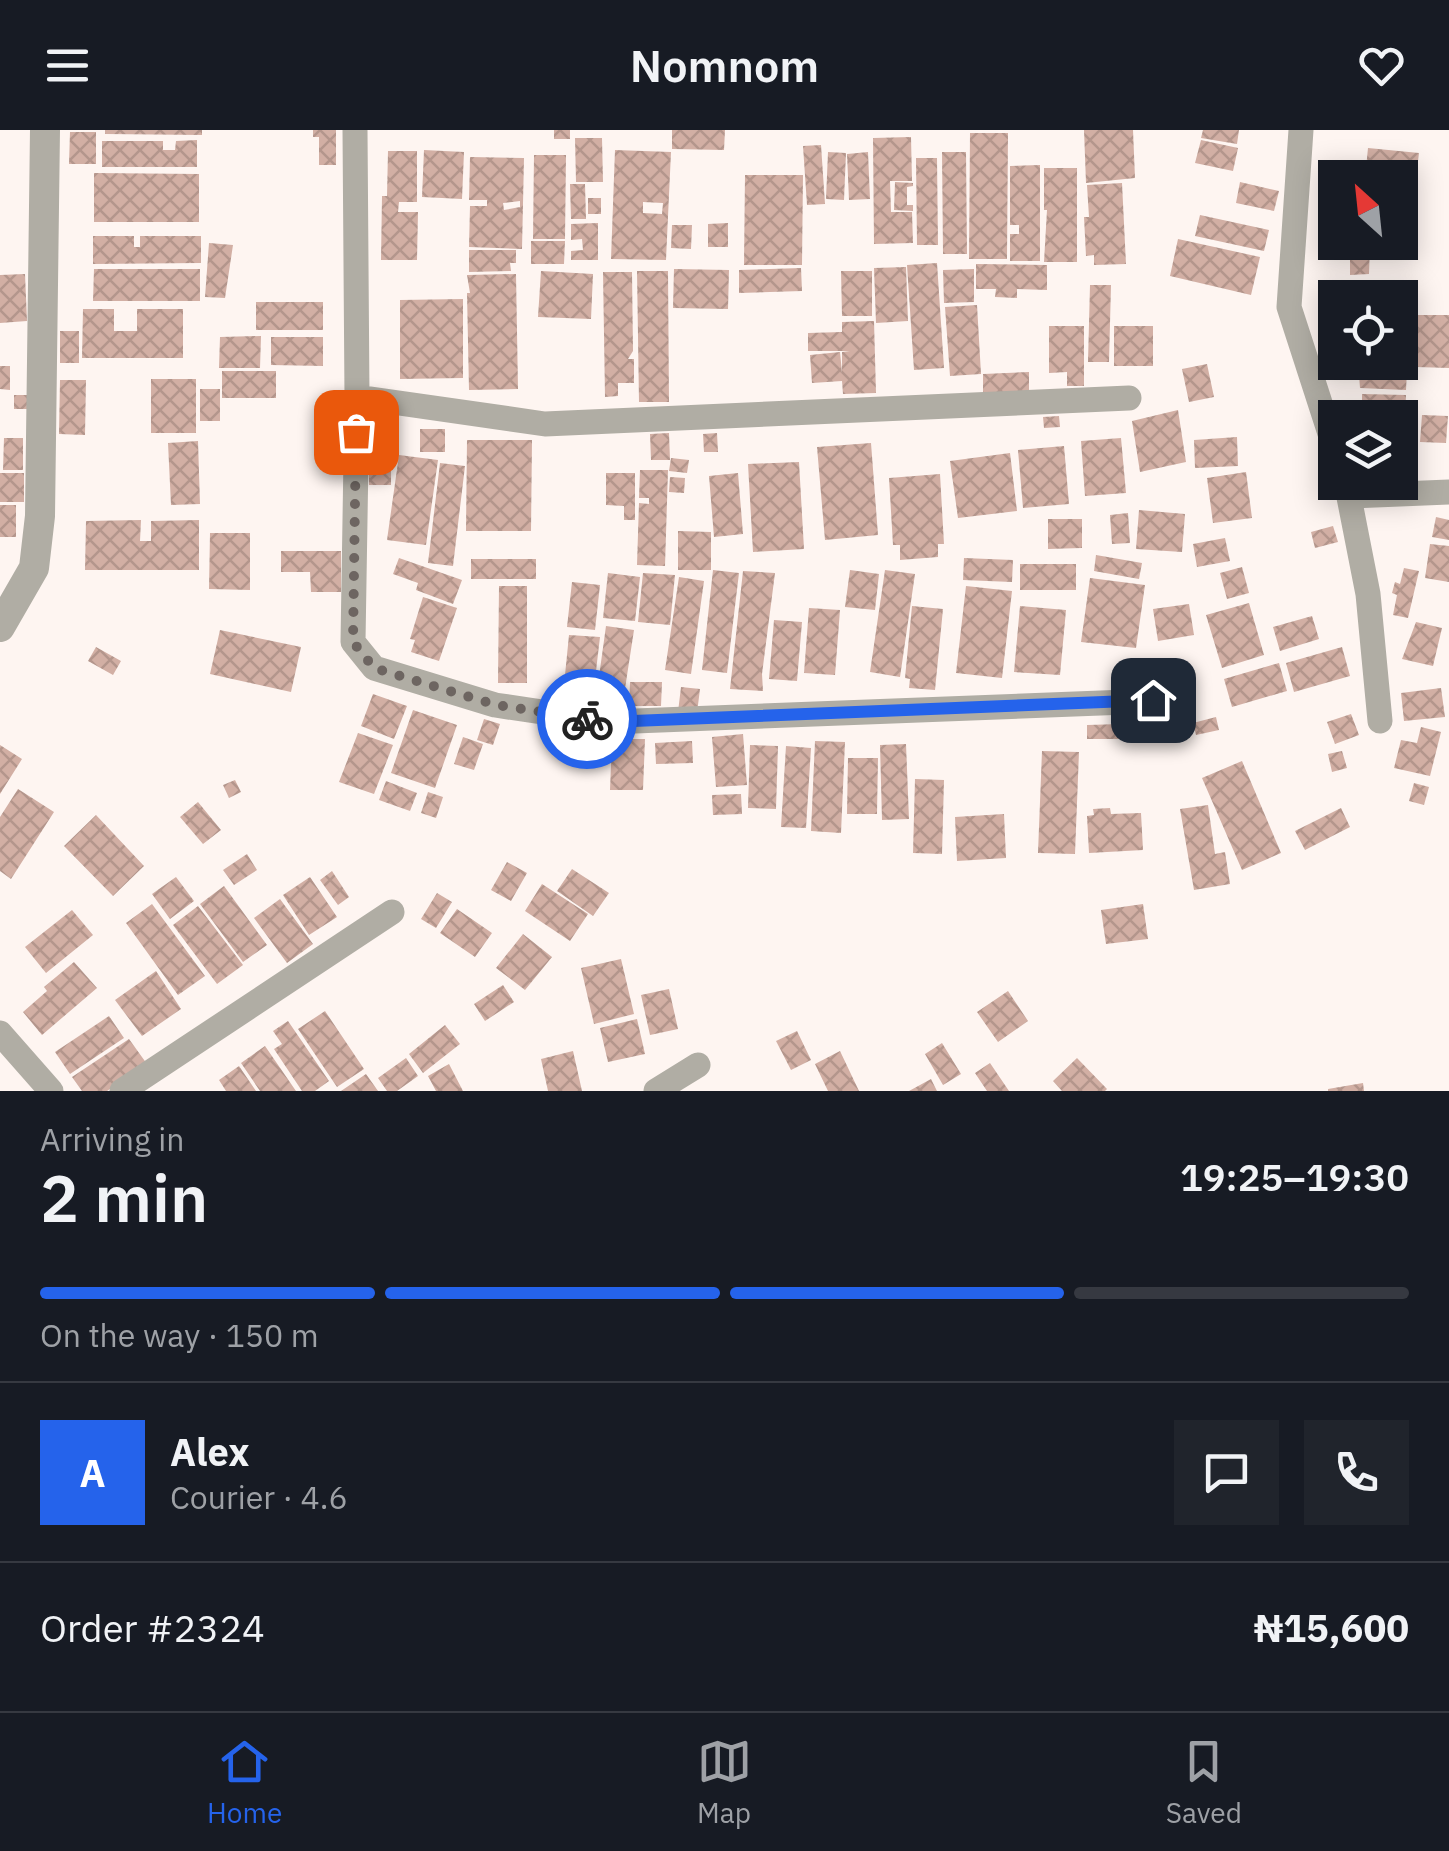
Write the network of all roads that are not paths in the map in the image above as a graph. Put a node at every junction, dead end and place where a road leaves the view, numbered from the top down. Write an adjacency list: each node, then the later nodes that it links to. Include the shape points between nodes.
1 (45, 130): 10 (street, via 40,516 34,568)
2 (354, 130): 4 (street)
3 (1301, 130): 6 (street, via 1289,307)
4 (356, 397): 5 (street, via 544,424); 11 (street, via 353,642 374,668 496,705 608,722)
5 (1129, 398)
6 (1319, 400)
7 (1418, 491): 8 (street)
8 (1449, 492)
9 (1351, 500): 12 (street)
10 (0, 627)
11 (1153, 700)
12 (1380, 721)
13 (392, 912): 17 (street)
14 (0, 1033): 16 (street)
15 (698, 1065): 18 (street)
16 (51, 1091)
17 (122, 1091)
18 (656, 1091)

